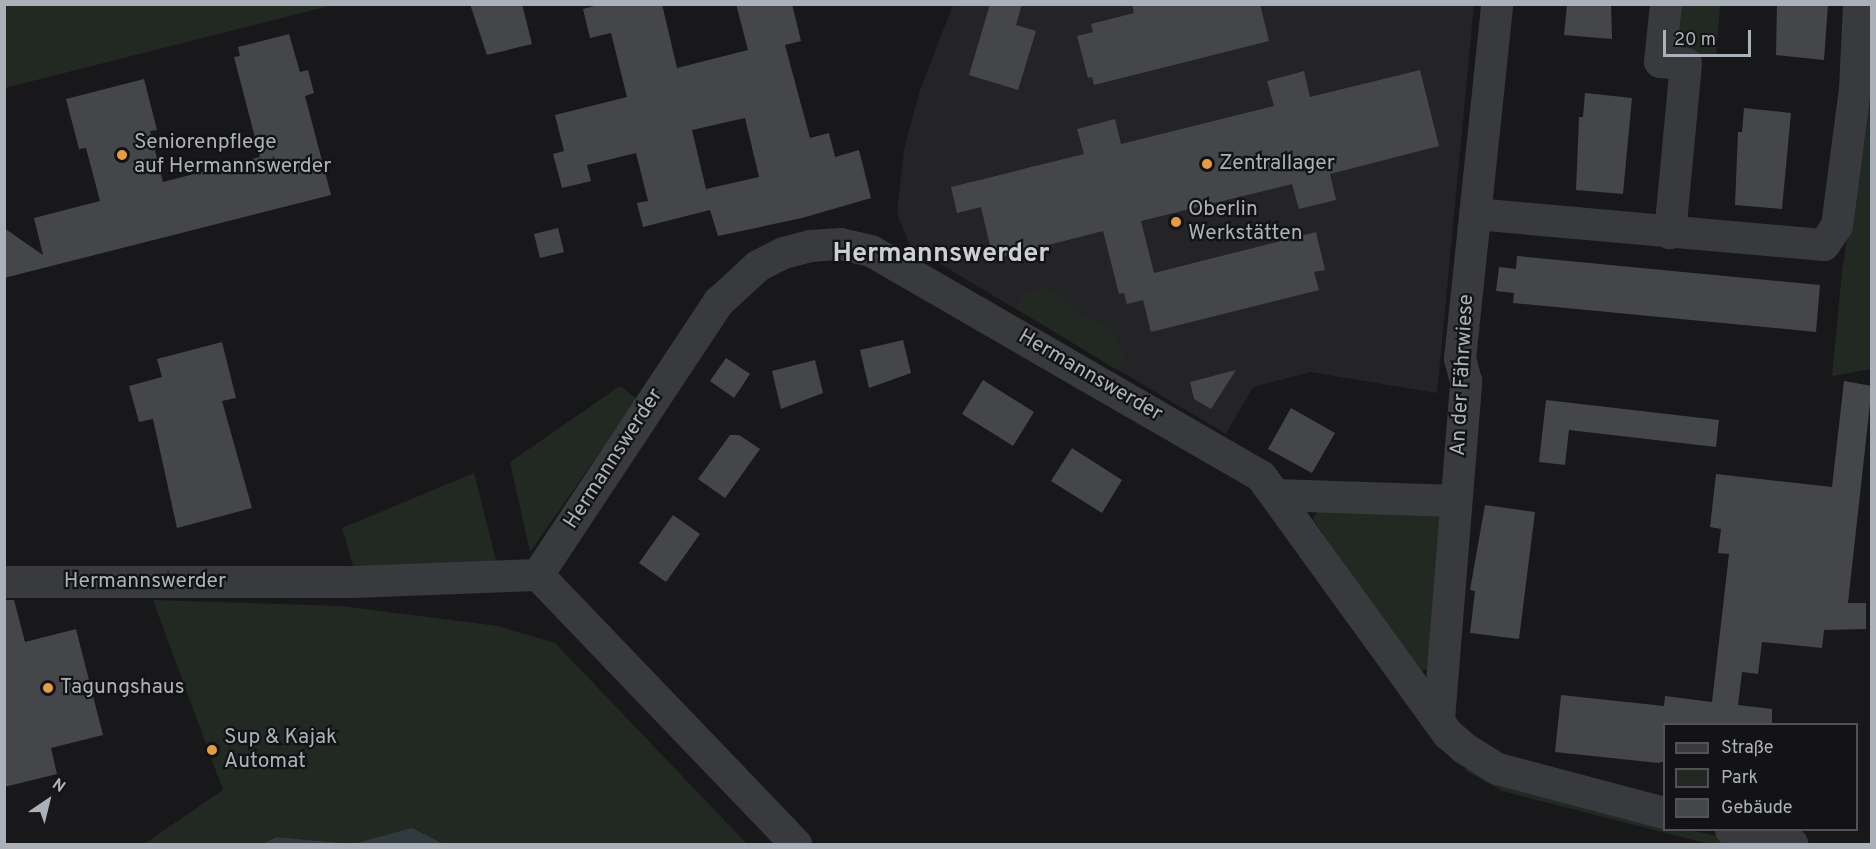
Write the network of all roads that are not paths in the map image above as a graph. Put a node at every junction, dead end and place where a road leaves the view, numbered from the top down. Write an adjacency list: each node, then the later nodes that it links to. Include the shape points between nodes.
1 (1497, 4): 4 (street, An der Fährwiese)
2 (1666, 4): 5 (street, via 1660,62 1686,64)
3 (1859, 4): 5 (street, via 1855,90 1837,226 1830,240 1815,247)
4 (1475, 214): 5 (street); 7 (street, An der Fährwiese, via 1460,359 1466,381)
5 (1670, 233)
6 (1276, 495): 7 (street); 8 (street, Hermannswerder, via 1261,476 895,262 841,244 811,246 758,266 719,302); 10 (street, Hermannswerder)
7 (1456, 501): 10 (street, An der Fährwiese)
8 (538, 575): 9 (street, Hermannswerder, via 352,582); 13 (street)
9 (4, 582)
10 (1439, 720): 11 (street, Hermannswerder, via 1464,748 1498,769)
11 (1663, 812)
12 (1735, 831): 14 (street)
13 (796, 844)
14 (1792, 844)

